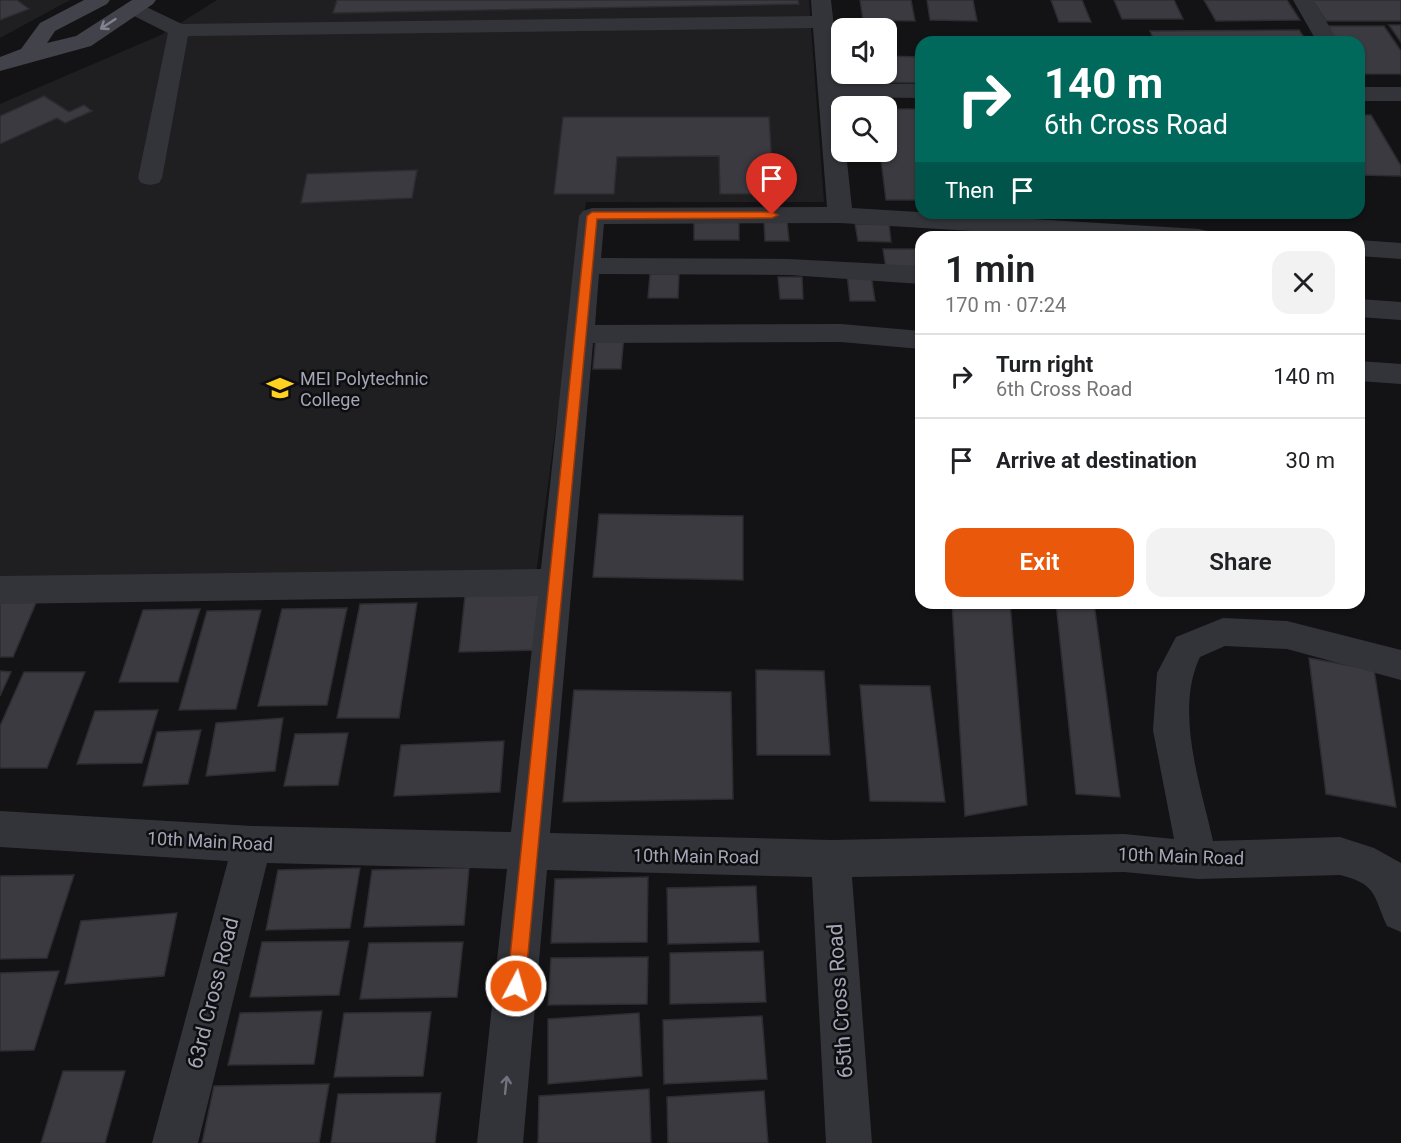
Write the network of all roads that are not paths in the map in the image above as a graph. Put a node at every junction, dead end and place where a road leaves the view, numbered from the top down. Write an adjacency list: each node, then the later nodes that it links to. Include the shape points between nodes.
1 (100, 0): 8 (main road, via 47,27)
2 (821, 0): 5 (street)
3 (1303, 0): 7 (street)
4 (140, 4): 6 (street); 8 (main road, one-way to 8, via 83,40)
5 (822, 22): 6 (street); 10 (street)
6 (179, 30): 14 (street)
7 (1324, 36)
8 (29, 54): 9 (main road)
9 (0, 64)
10 (829, 90): 11 (street); 15 (street)
11 (915, 91)
12 (1365, 95): 13 (street)
13 (1397, 100)
14 (150, 178)
15 (840, 215): 16 (street); 20 (street, via 592,216)
16 (924, 228): 17 (street)
17 (1022, 231)
18 (1365, 249): 19 (street)
19 (1401, 251)
20 (587, 266): 21 (street, via 789,267); 24 (street)
21 (915, 275)
22 (1365, 308): 23 (street)
23 (1401, 311)
24 (580, 334): 25 (street, via 841,333); 28 (street)
25 (915, 339)
26 (1365, 371): 27 (street)
27 (1401, 374)
28 (555, 582): 29 (street); 33 (street)
29 (0, 590)
30 (1401, 665): 35 (street, via 1287,635 1223,632 1188,647 1175,673 1170,730)
31 (0, 830): 32 (street, 10th Main Road)
32 (252, 844): 33 (street, 10th Main Road); 37 (street, 63rd Cross Road)
33 (529, 852): 34 (street, 10th Main Road); 38 (street, one-way to 33)
34 (831, 860): 35 (street, 10th Main Road, via 1124,853); 39 (street, 65th Cross Road)
35 (1198, 860): 36 (street, 10th Main Road, via 1340,856 1360,861 1387,876)
36 (1401, 912)
37 (175, 1143)
38 (500, 1143)
39 (849, 1143)

